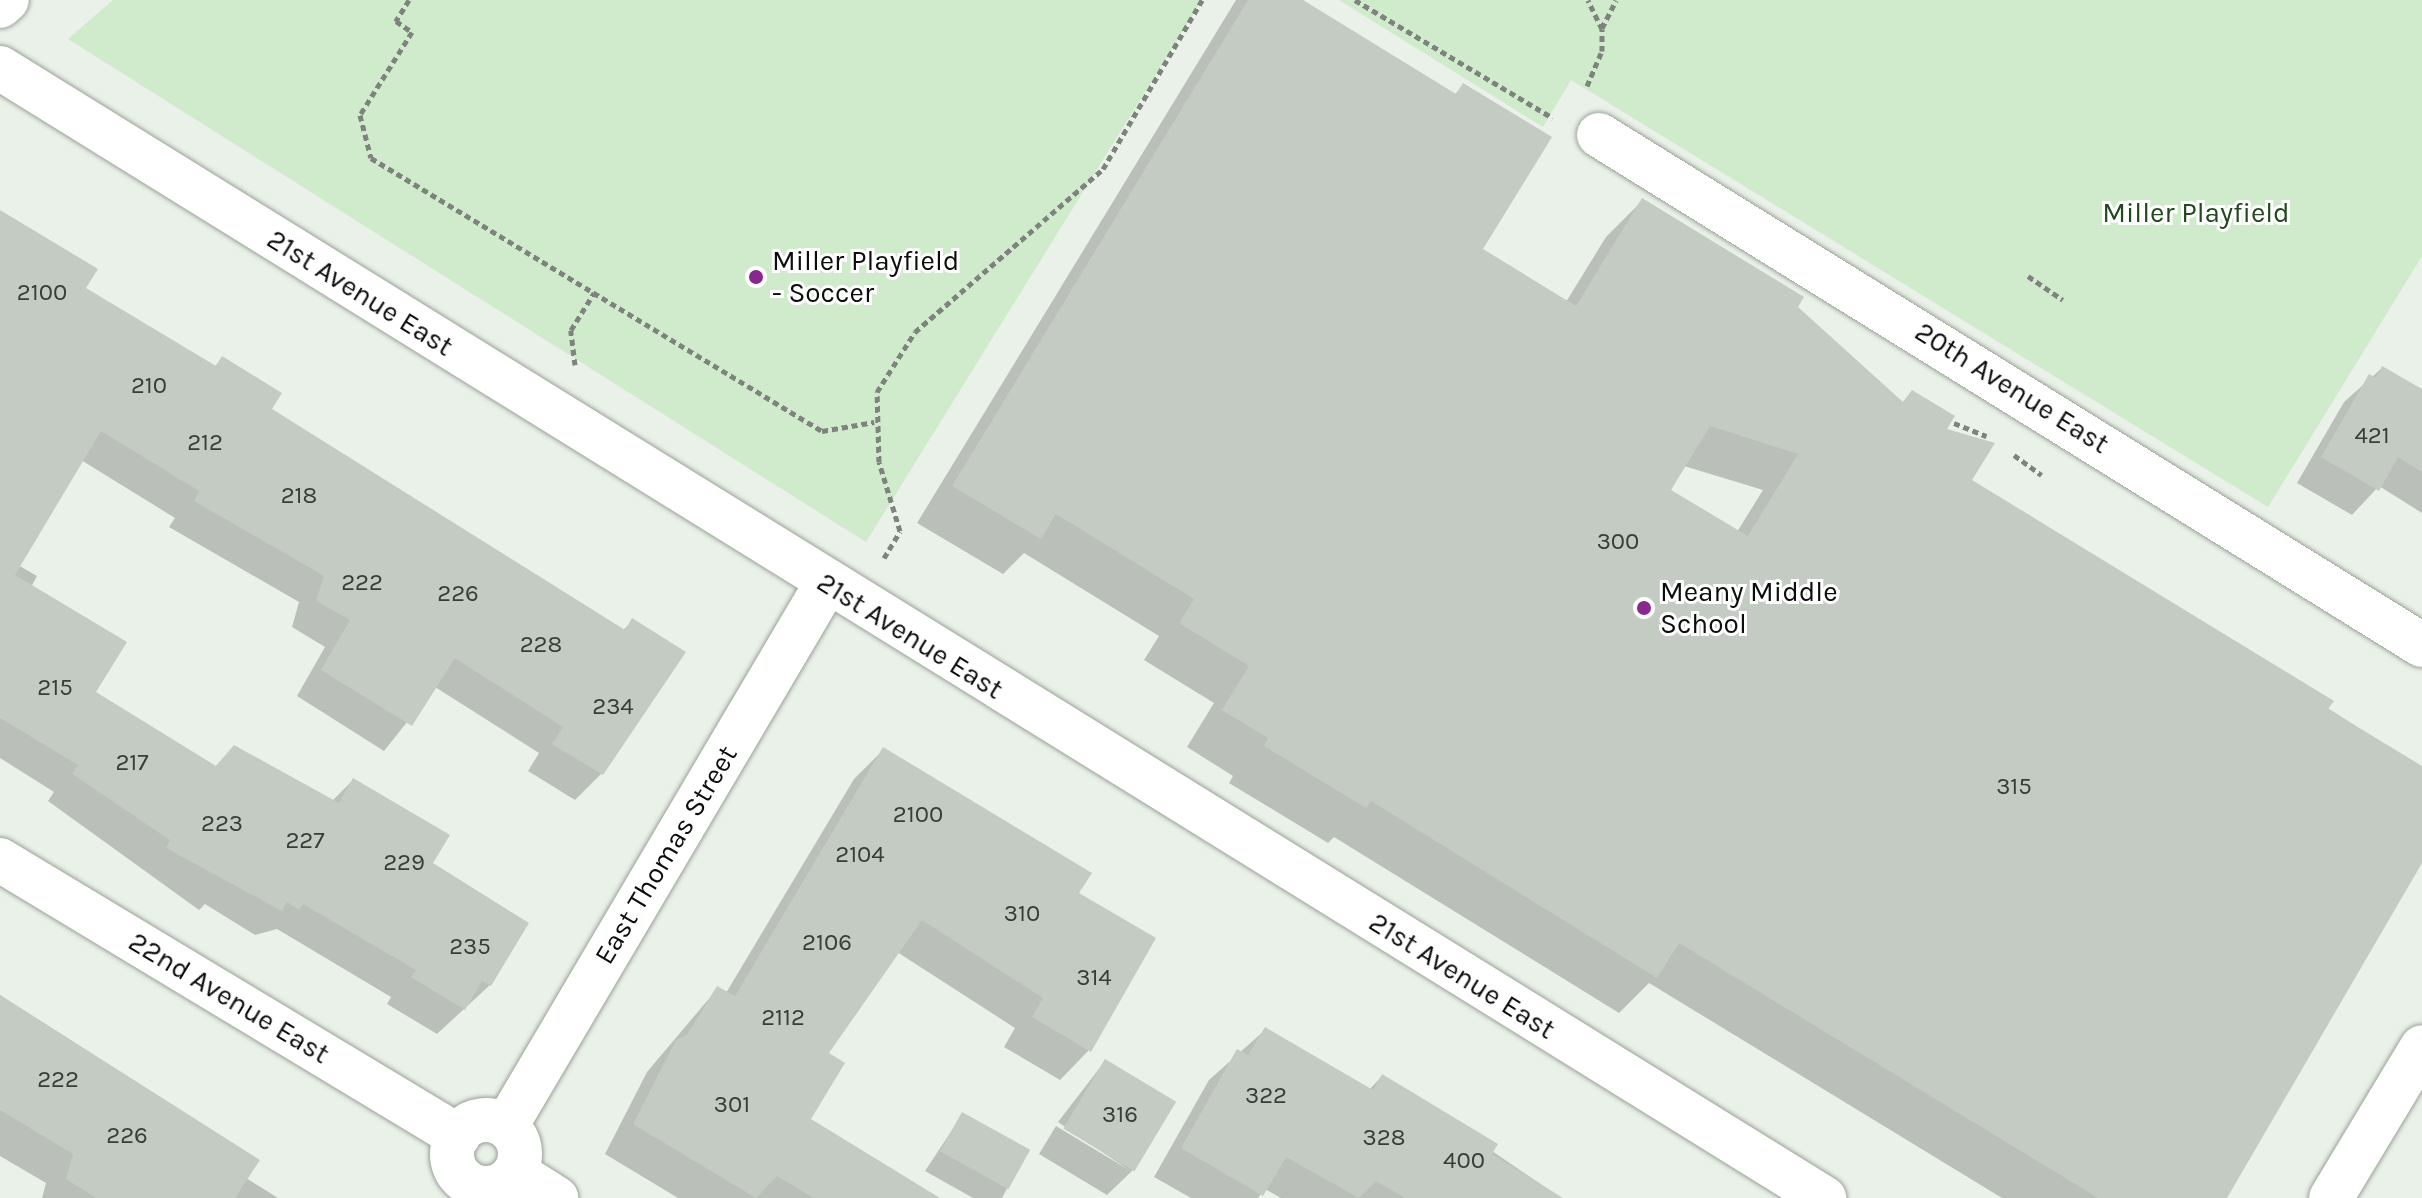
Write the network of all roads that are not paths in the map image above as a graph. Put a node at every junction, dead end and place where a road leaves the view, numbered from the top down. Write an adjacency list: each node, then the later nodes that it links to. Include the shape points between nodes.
1 (7, 0): 2 (street)
2 (0, 6)
3 (0, 68): 5 (street, 21st Avenue East)
4 (1576, 123): 6 (street, 20th Avenue East)
5 (826, 584): 10 (street, East Thomas Street); 15 (street, 21st Avenue East)
6 (2422, 645)
7 (0, 860): 11 (street, 22nd Avenue East)
8 (2422, 1047): 9 (street)
9 (2409, 1099): 16 (street)
10 (506, 1126): 11 (street, via 478,1120); 12 (street, via 520,1147)
11 (458, 1136): 13 (street, via 454,1163)
12 (515, 1172): 13 (street, via 489,1188); 14 (street)
13 (466, 1191)
14 (556, 1198)
15 (1824, 1198)
16 (2331, 1198)

